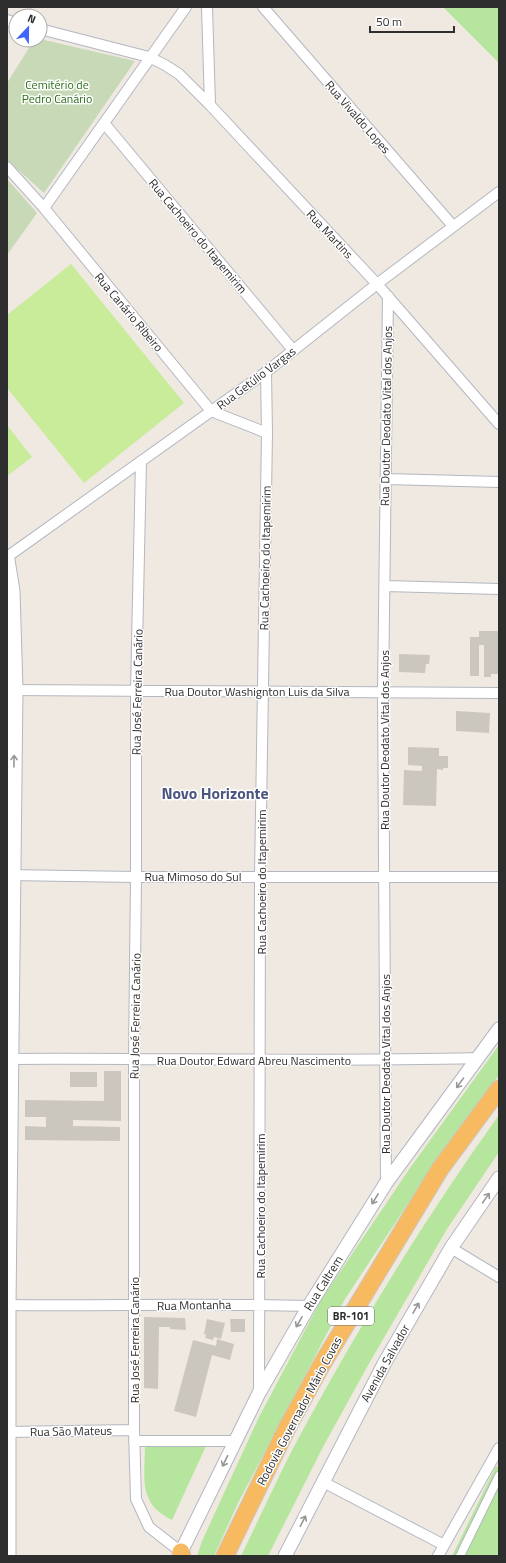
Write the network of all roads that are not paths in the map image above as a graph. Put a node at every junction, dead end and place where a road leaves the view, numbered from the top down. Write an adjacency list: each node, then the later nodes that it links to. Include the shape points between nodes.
1 (186, 7): 5 (street)
2 (207, 7): 6 (street)
3 (263, 7): 11 (street, Rua Vivaldo Lopes)
4 (48, 31): 5 (street, Rua Martins)
5 (150, 57): 6 (street, Rua Martins, via 179,74); 7 (street)
6 (210, 105): 12 (street, Rua Martins)
7 (104, 123): 10 (street); 14 (street, Rua Cachoeiro do Itapemirim)
8 (7, 167): 10 (street, Rua Canário Ribeiro)
9 (499, 192): 11 (street, Rua Getúlio Vargas)
10 (44, 208): 16 (street, Rua Canário Ribeiro)
11 (453, 226): 12 (street, Rua Getúlio Vargas)
12 (377, 284): 13 (street, Rua Martins); 14 (street, Rua Getúlio Vargas)
13 (388, 296): 17 (street, Rua Martins); 20 (street, Rua Doutor Deodato Vital dos Anjos)
14 (293, 350): 15 (street, Rua Getúlio Vargas)
15 (266, 372): 16 (street, Rua Getúlio Vargas); 18 (street, Rua Cachoeiro do Itapemirim)
16 (211, 411): 18 (street, Rua Canário Ribeiro); 19 (street, Rua Getúlio Vargas)
17 (499, 424)
18 (267, 433): 27 (street, Rua Cachoeiro do Itapemirim)
19 (141, 461): 22 (street, Rua Getúlio Vargas); 26 (street, Rua José Ferreira Canário)
20 (386, 480): 21 (street); 23 (street, Rua Doutor Deodato Vital dos Anjos)
21 (499, 482)
22 (7, 559): 25 (main road, via 12,591)
23 (385, 586): 24 (street); 28 (street, Rua Doutor Deodato Vital dos Anjos)
24 (499, 589)
25 (11, 690): 26 (street, Rua Doutor Washignton Luis da Silva); 30 (main road, one-way to 25)
26 (136, 691): 27 (street, Rua Doutor Washignton Luis da Silva); 33 (street, Rua José Ferreira Canário)
27 (263, 691): 28 (street, Rua Doutor Washignton Luis da Silva); 31 (street, Rua Cachoeiro do Itapemirim)
28 (383, 692): 29 (street, Rua Doutor Washignton Luis da Silva); 32 (street, Rua Doutor Deodato Vital dos Anjos)
29 (499, 693)
30 (10, 875): 33 (street, Rua Mimoso do Sul); 37 (main road)
31 (260, 876): 32 (street, Rua Mimoso do Sul); 33 (street, Rua Mimoso do Sul); 40 (street, Rua Cachoeiro do Itapemirim)
32 (384, 876): 34 (street, Rua Mimoso do Sul); 39 (street, Rua Doutor Deodato Vital dos Anjos)
33 (136, 877): 38 (street, Rua José Ferreira Canário)
34 (499, 877)
35 (499, 1029): 36 (street, Rua Caltrem)
36 (478, 1058): 39 (street, Rua Doutor Edward Abreu Nascimento); 43 (street, Rua Caltrem, one-way to 43)
37 (9, 1059): 38 (street, Rua Doutor Edward Abreu Nascimento); 47 (main road)
38 (134, 1059): 40 (street, Rua Doutor Edward Abreu Nascimento); 48 (street, Rua José Ferreira Canário)
39 (384, 1060): 40 (street, Rua Doutor Edward Abreu Nascimento); 43 (street, Rua Doutor Deodato Vital dos Anjos)
40 (261, 1061): 46 (street, Rua Cachoeiro do Itapemirim)
41 (499, 1089): 62 (highway, Rodovia Governador Mário Covas / BR-101, via 440,1169 322,1364 288,1426)
42 (499, 1178): 44 (street, Avenida Salvador, one-way to 42)
43 (386, 1183): 49 (street, Rua Caltrem, one-way to 49)
44 (451, 1248): 45 (street); 58 (street, Avenida Salvador, one-way to 44, via 385,1362)
45 (499, 1277)
46 (259, 1304): 48 (street, Rua Montanha); 49 (street, Rua Montanha); 50 (street, Rua Cachoeiro do Itapemirim)
47 (7, 1305): 48 (street, Rua Montanha); 52 (main road)
48 (134, 1306): 51 (street, Rua José Ferreira Canário)
49 (308, 1306): 50 (street, Rua Caltrem, one-way to 50)
50 (259, 1393): 54 (street, Rua Caltrem)
51 (134, 1430): 52 (street, Rua São Mateus); 53 (street, Rua José Ferreira Canário)
52 (7, 1432): 61 (main road)
53 (134, 1441): 54 (street); 60 (street, Rua José Ferreira Canário, via 136,1499 141,1513 149,1527)
54 (235, 1441): 60 (street, Rua Caltrem, one-way to 60)
55 (499, 1448): 56 (street)
56 (496, 1460): 59 (street)
57 (499, 1476): 65 (street)
58 (323, 1482): 59 (street); 63 (street, Avenida Salvador, one-way to 58)
59 (444, 1545): 64 (street)
60 (181, 1555)
61 (8, 1556)
62 (225, 1556)
63 (285, 1556)
64 (438, 1556)
65 (460, 1556)

